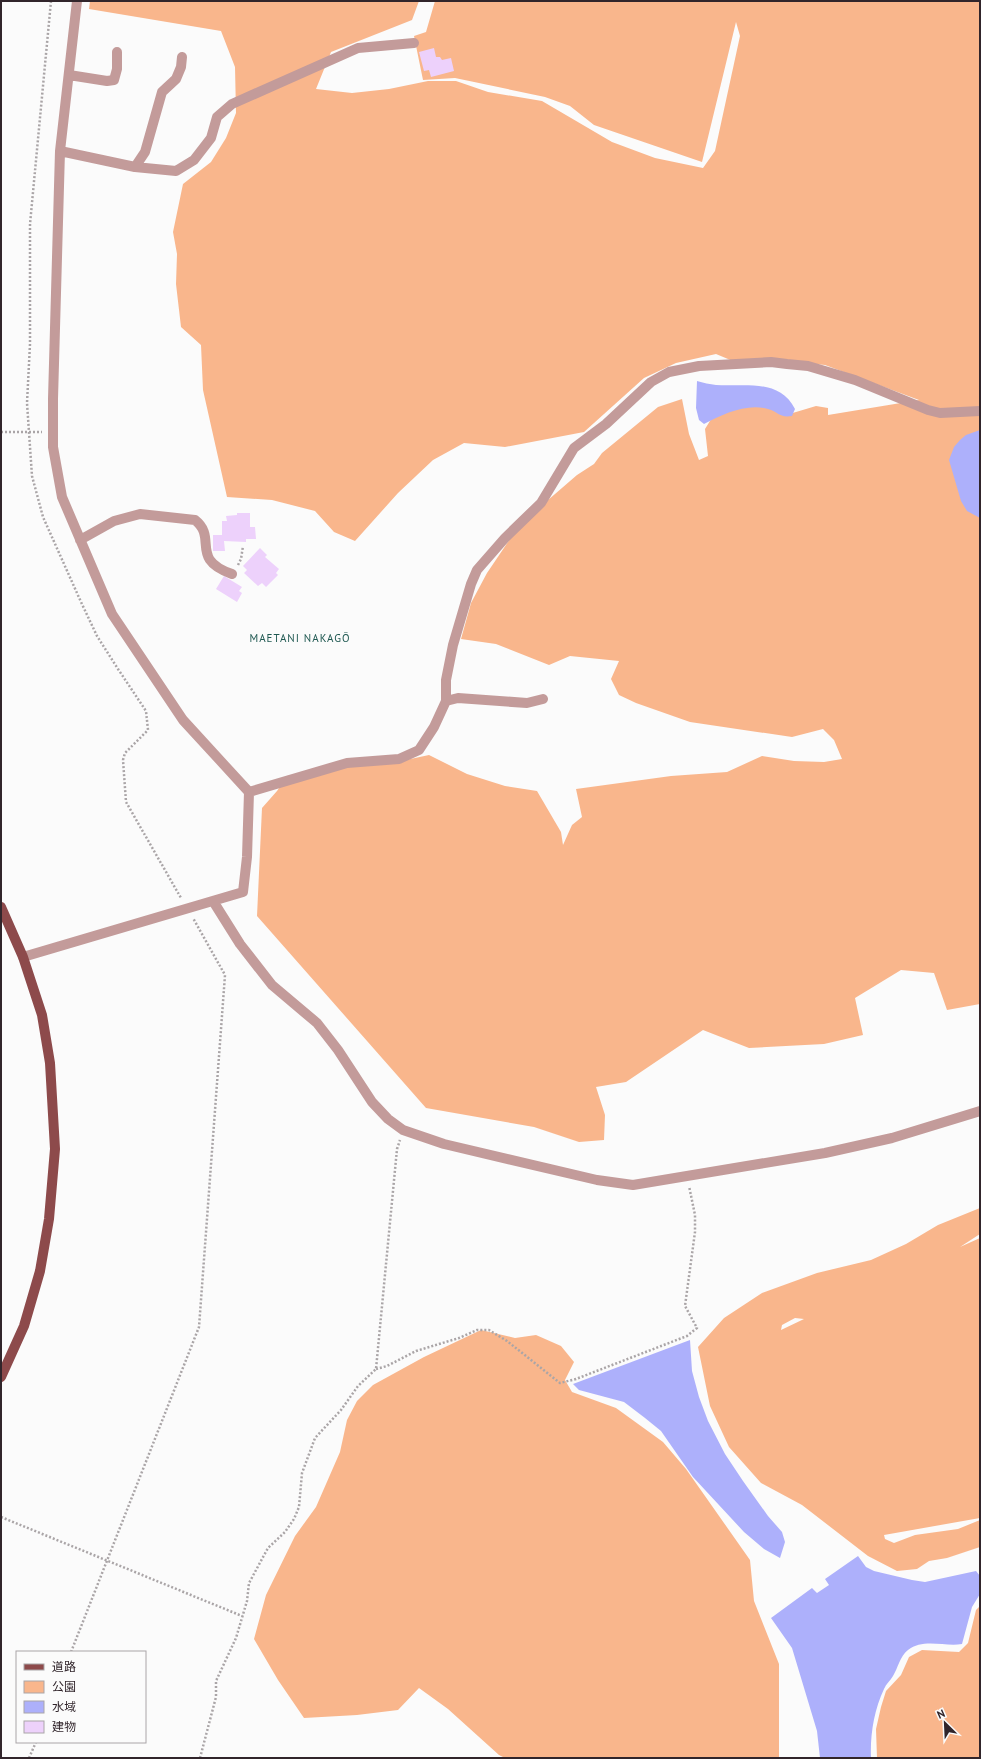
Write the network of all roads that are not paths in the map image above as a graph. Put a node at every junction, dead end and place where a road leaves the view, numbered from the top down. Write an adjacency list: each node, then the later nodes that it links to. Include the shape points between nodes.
1 (77, 1): 5 (street)
2 (414, 43): 7 (street, via 358,48 232,104 218,118 211,138 194,160 176,170)
3 (117, 52): 5 (street, via 114,80)
4 (182, 57): 7 (street, via 176,79 162,92 145,152)
5 (69, 75): 6 (street)
6 (60, 151): 7 (street); 9 (street, via 53,447 62,497)
7 (135, 167)
8 (980, 412): 12 (street, via 928,410 847,378 808,366 771,362 699,366 670,372 651,382 606,424 574,448 541,503 477,570 453,645 446,680)
9 (80, 540): 10 (street, via 114,521 140,514 195,520 206,533 204,545 207,557); 13 (street, via 112,614 183,720)
10 (232, 574)
11 (543, 699): 12 (street, via 527,703 458,698)
12 (446, 701): 13 (street, via 425,742 419,750 410,755 383,762 347,763)
13 (249, 792): 14 (street, via 243,892)
14 (213, 902): 16 (street); 17 (street, via 240,944 272,984 318,1024 372,1102 388,1119 403,1130 444,1144 597,1180 633,1185 825,1153 892,1138)
15 (1, 907): 16 (main road)
16 (23, 957): 18 (main road, via 42,1015 50,1064 55,1149 40,1271 24,1326)
17 (980, 1111)
18 (1, 1377)

